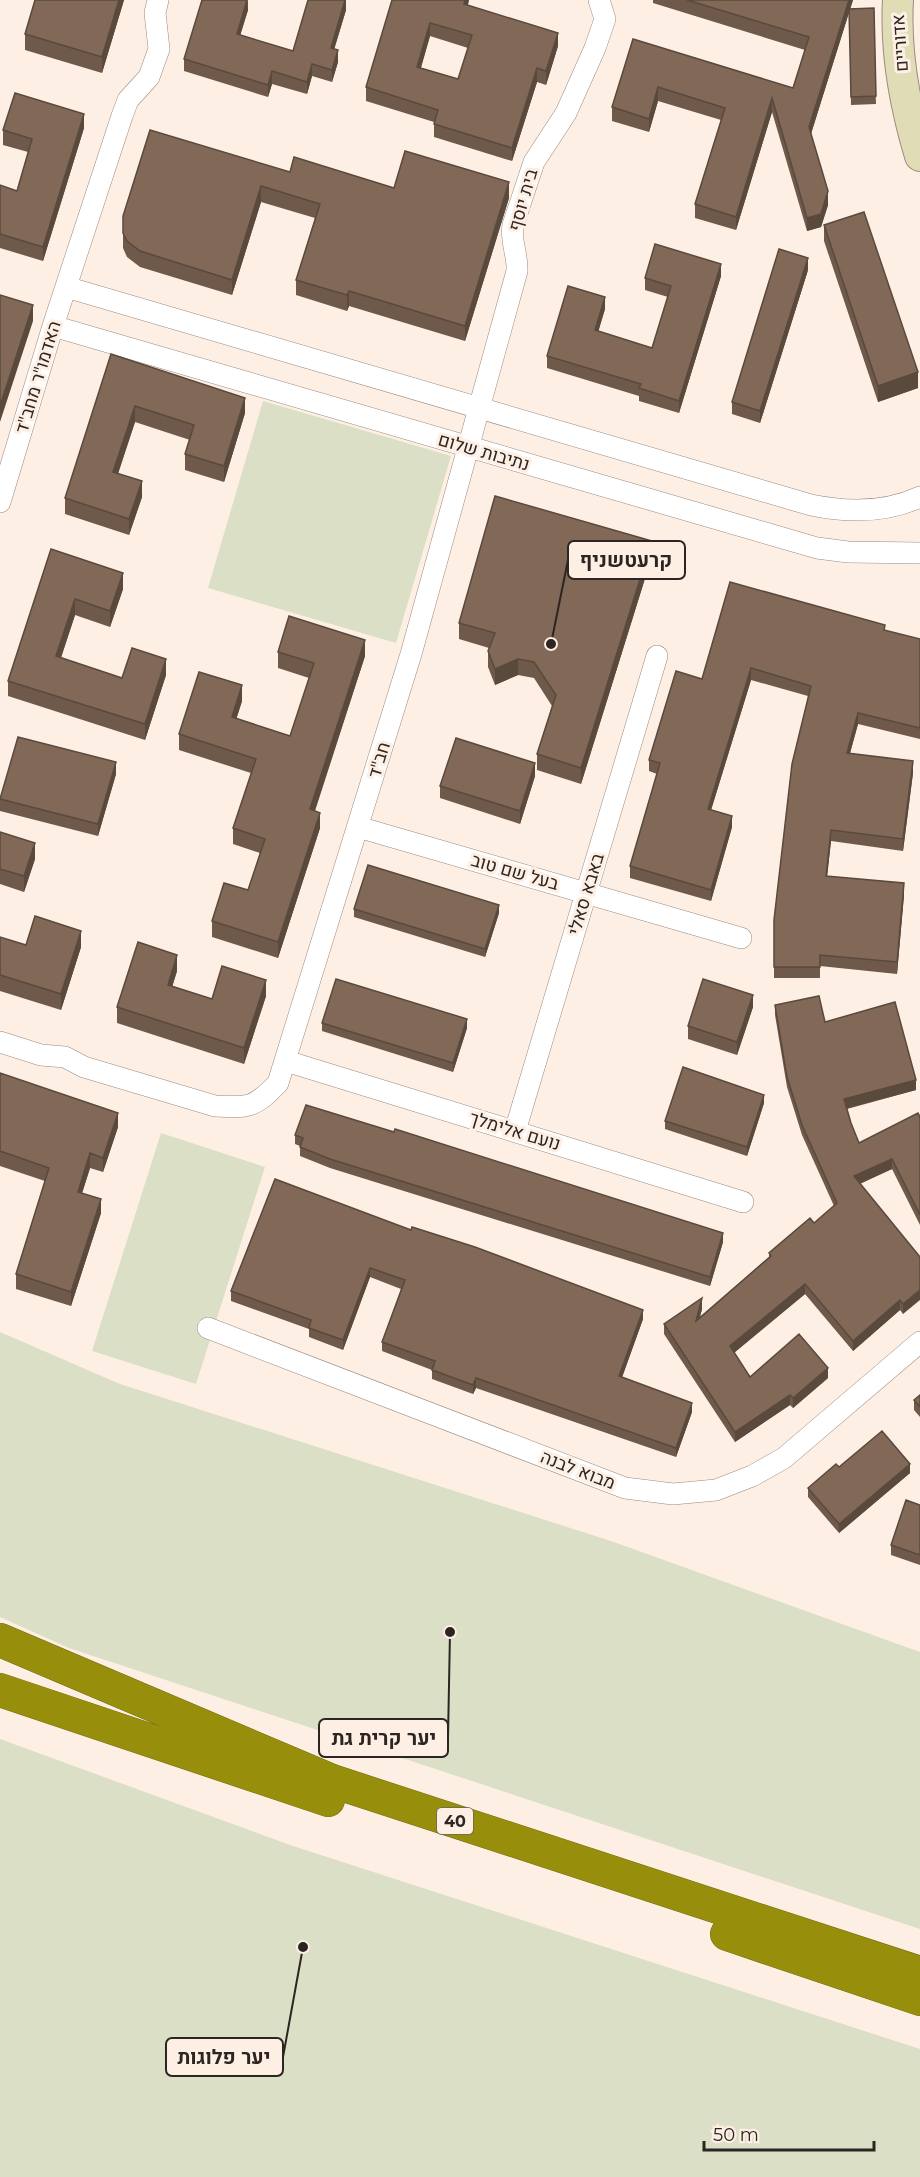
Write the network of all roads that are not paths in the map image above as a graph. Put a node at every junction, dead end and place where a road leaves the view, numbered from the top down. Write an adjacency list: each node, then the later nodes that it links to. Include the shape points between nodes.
1 (158, 0): 5 (street, via 155,13 159,49 149,77 128,100)
2 (598, 0): 7 (street, בית יוסף, via 605,19 595,48 566,113 534,162 513,225 517,271)
3 (898, 0): 4 (street, אדוריים, via 904,90)
4 (920, 156)
5 (66, 287): 6 (street, האדמו"ר מחב"ד); 7 (street)
6 (52, 326): 8 (street, נתיבות שלום); 10 (street, האדמו"ר מחב"ד)
7 (480, 407): 8 (street, בית יוסף); 9 (street, via 812,506 863,511)
8 (469, 447): 11 (street, נתיבות שלום, via 817,548); 13 (street, חב"ד)
9 (920, 497)
10 (0, 502)
11 (920, 553)
12 (657, 656): 14 (street, באבא סאלי)
13 (358, 827): 14 (street, בעל שם טוב); 17 (street, חב"ד)
14 (586, 893): 15 (street, בעל שם טוב); 18 (street, באבא סאלי)
15 (741, 938)
16 (0, 1042): 17 (street, via 65,1058 215,1106 260,1102 278,1083)
17 (286, 1061): 18 (street, נועם אלימלך)
18 (515, 1131): 19 (street, נועם אלימלך)
19 (743, 1202)
20 (208, 1328): 21 (street, מבוא לבנה, via 625,1488 673,1494 716,1490 784,1458)
21 (920, 1342)
22 (0, 1640): 24 (highway, 40, via 332,1781)
23 (0, 1690): 25 (highway, 40)
24 (920, 1974)
25 (920, 1999)

